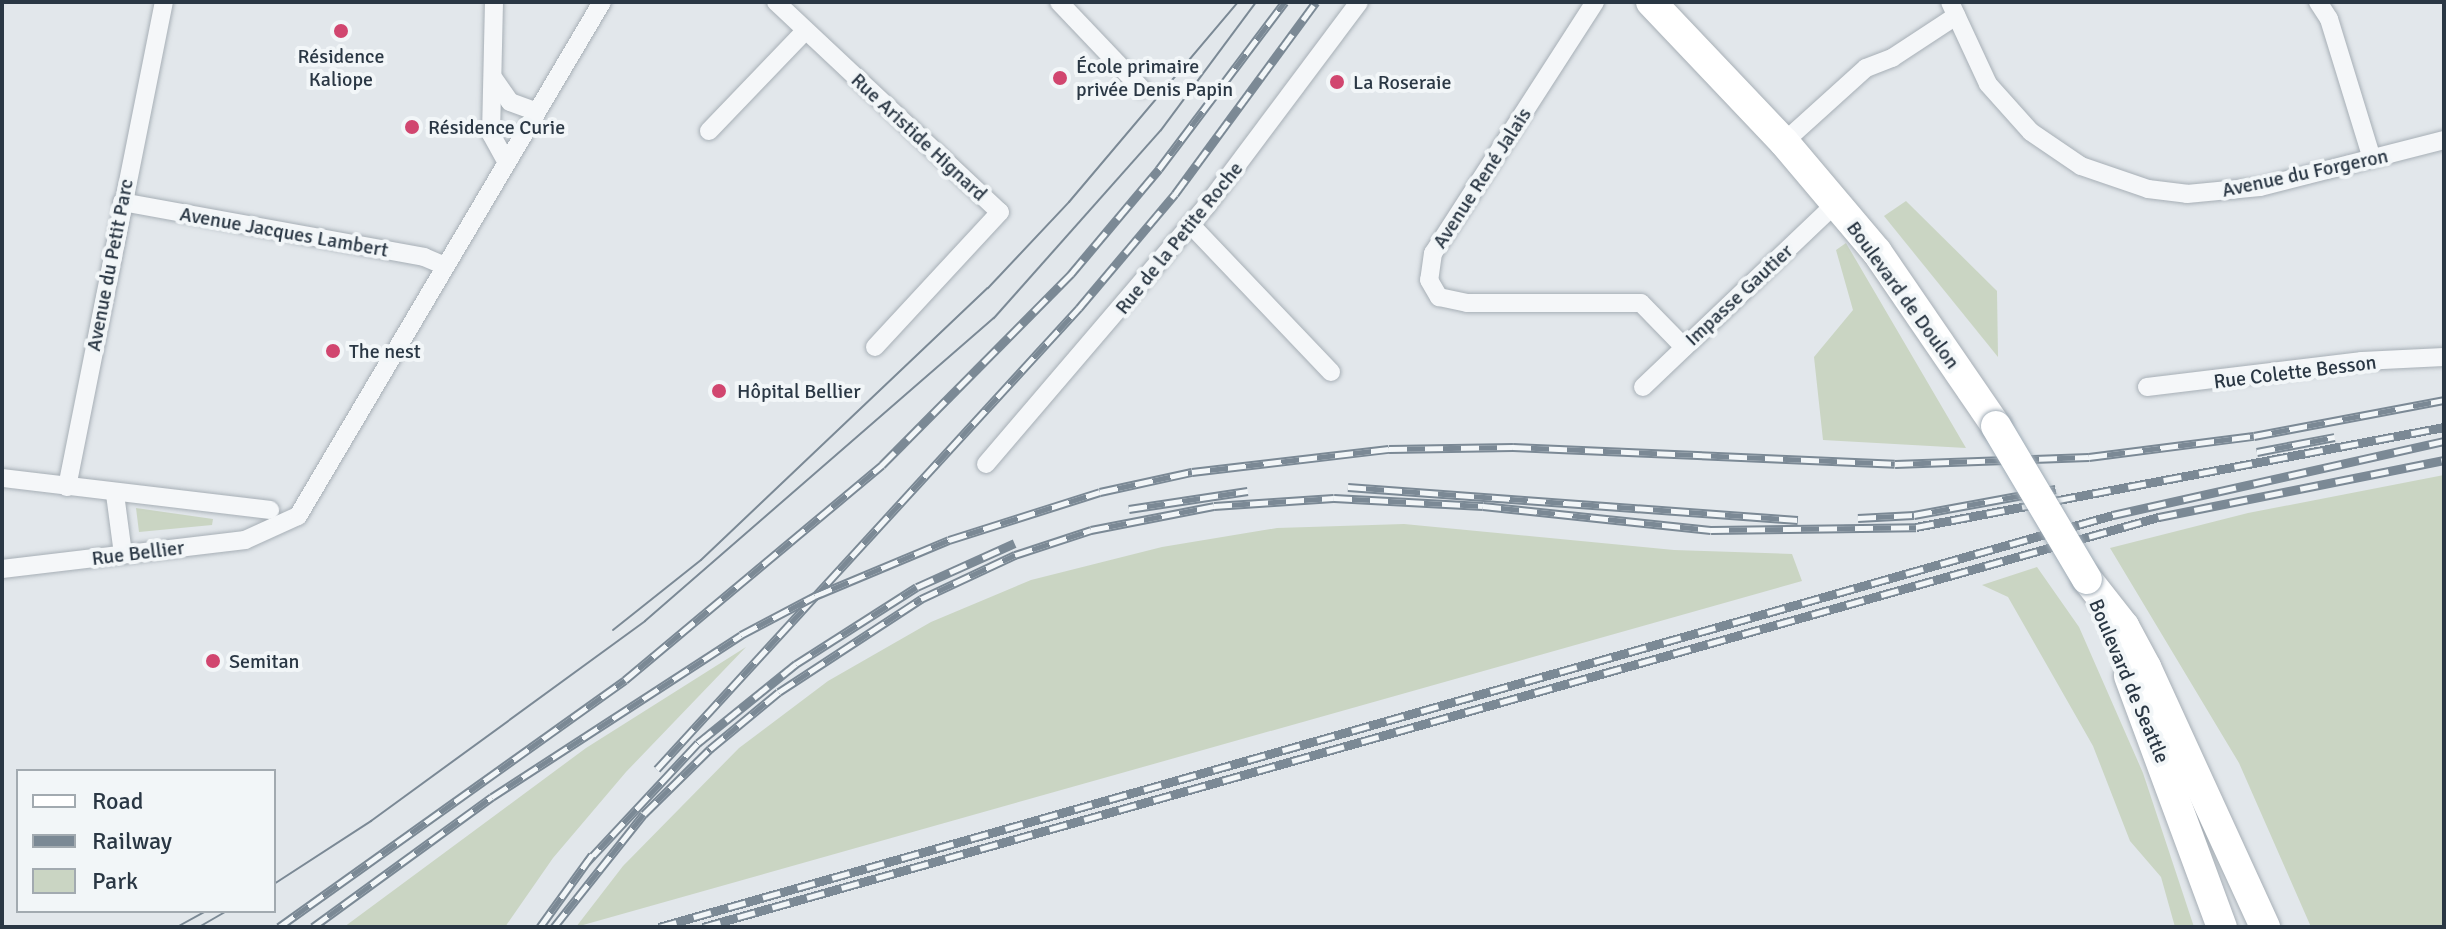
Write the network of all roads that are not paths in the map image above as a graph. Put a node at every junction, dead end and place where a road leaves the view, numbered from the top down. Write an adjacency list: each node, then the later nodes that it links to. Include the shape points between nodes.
1 (164, 2): 20 (street, Avenue du Petit Parc)
2 (494, 2): 12 (street)
3 (602, 2): 14 (street)
4 (776, 2): 11 (street, Rue Aristide Hignard)
5 (1059, 2): 13 (street)
6 (1359, 2): 22 (street, Rue de la Petite Roche)
7 (1595, 2): 25 (street, Avenue René Jalais, via 1433,253 1429,280 1439,297 1467,303 1641,303)
8 (1651, 2): 17 (main road, Boulevard de Doulon)
9 (2318, 2): 19 (street, via 2329,19)
10 (1953, 9): 17 (street, via 1892,58 1866,68); 19 (street, Avenue du Forgeron, via 1988,84 2012,114 2052,150 2111,178 2148,189 2223,193)
11 (805, 31): 15 (street); 24 (street, Rue Aristide Hignard, via 1000,212)
12 (494, 79): 14 (street, via 498,93); 18 (street, via 491,134)
13 (1141, 88)
14 (535, 111): 18 (street)
15 (709, 131)
16 (2444, 140): 19 (street, Avenue du Forgeron)
17 (1784, 142): 21 (main road, Boulevard de Doulon)
18 (505, 159): 23 (street)
19 (2372, 159)
20 (122, 202): 23 (street, Avenue Jacques Lambert, via 424,257); 32 (street, Avenue du Petit Parc)
21 (1835, 204): 25 (street, Impasse Gautier); 37 (main road, Boulevard de Doulon, bridge, via 1914,303 1996,426)
22 (1191, 225): 27 (street); 30 (street, Rue de la Petite Roche)
23 (445, 266): 35 (street, Rue Bellier, via 298,516 245,540)
24 (875, 347)
25 (1684, 347): 28 (street, Impasse Gautier)
26 (2444, 357): 29 (street, Rue Colette Besson, via 2362,361)
27 (1331, 372)
28 (1643, 387)
29 (2147, 387)
30 (986, 464)
31 (2, 478): 32 (street)
32 (67, 487): 33 (street)
33 (115, 494): 34 (street); 35 (street)
34 (270, 510)
35 (123, 554): 36 (street, Rue Bellier)
36 (2, 569)
37 (2087, 579): 38 (main road, Boulevard de Seattle, via 2124,626); 39 (main road, Boulevard de Seattle, via 2140,701)
38 (2180, 737): 40 (main road, Boulevard de Seattle); 41 (main road, via 2222,786)
39 (2222, 927)
40 (2265, 927)
41 (2284, 927)

